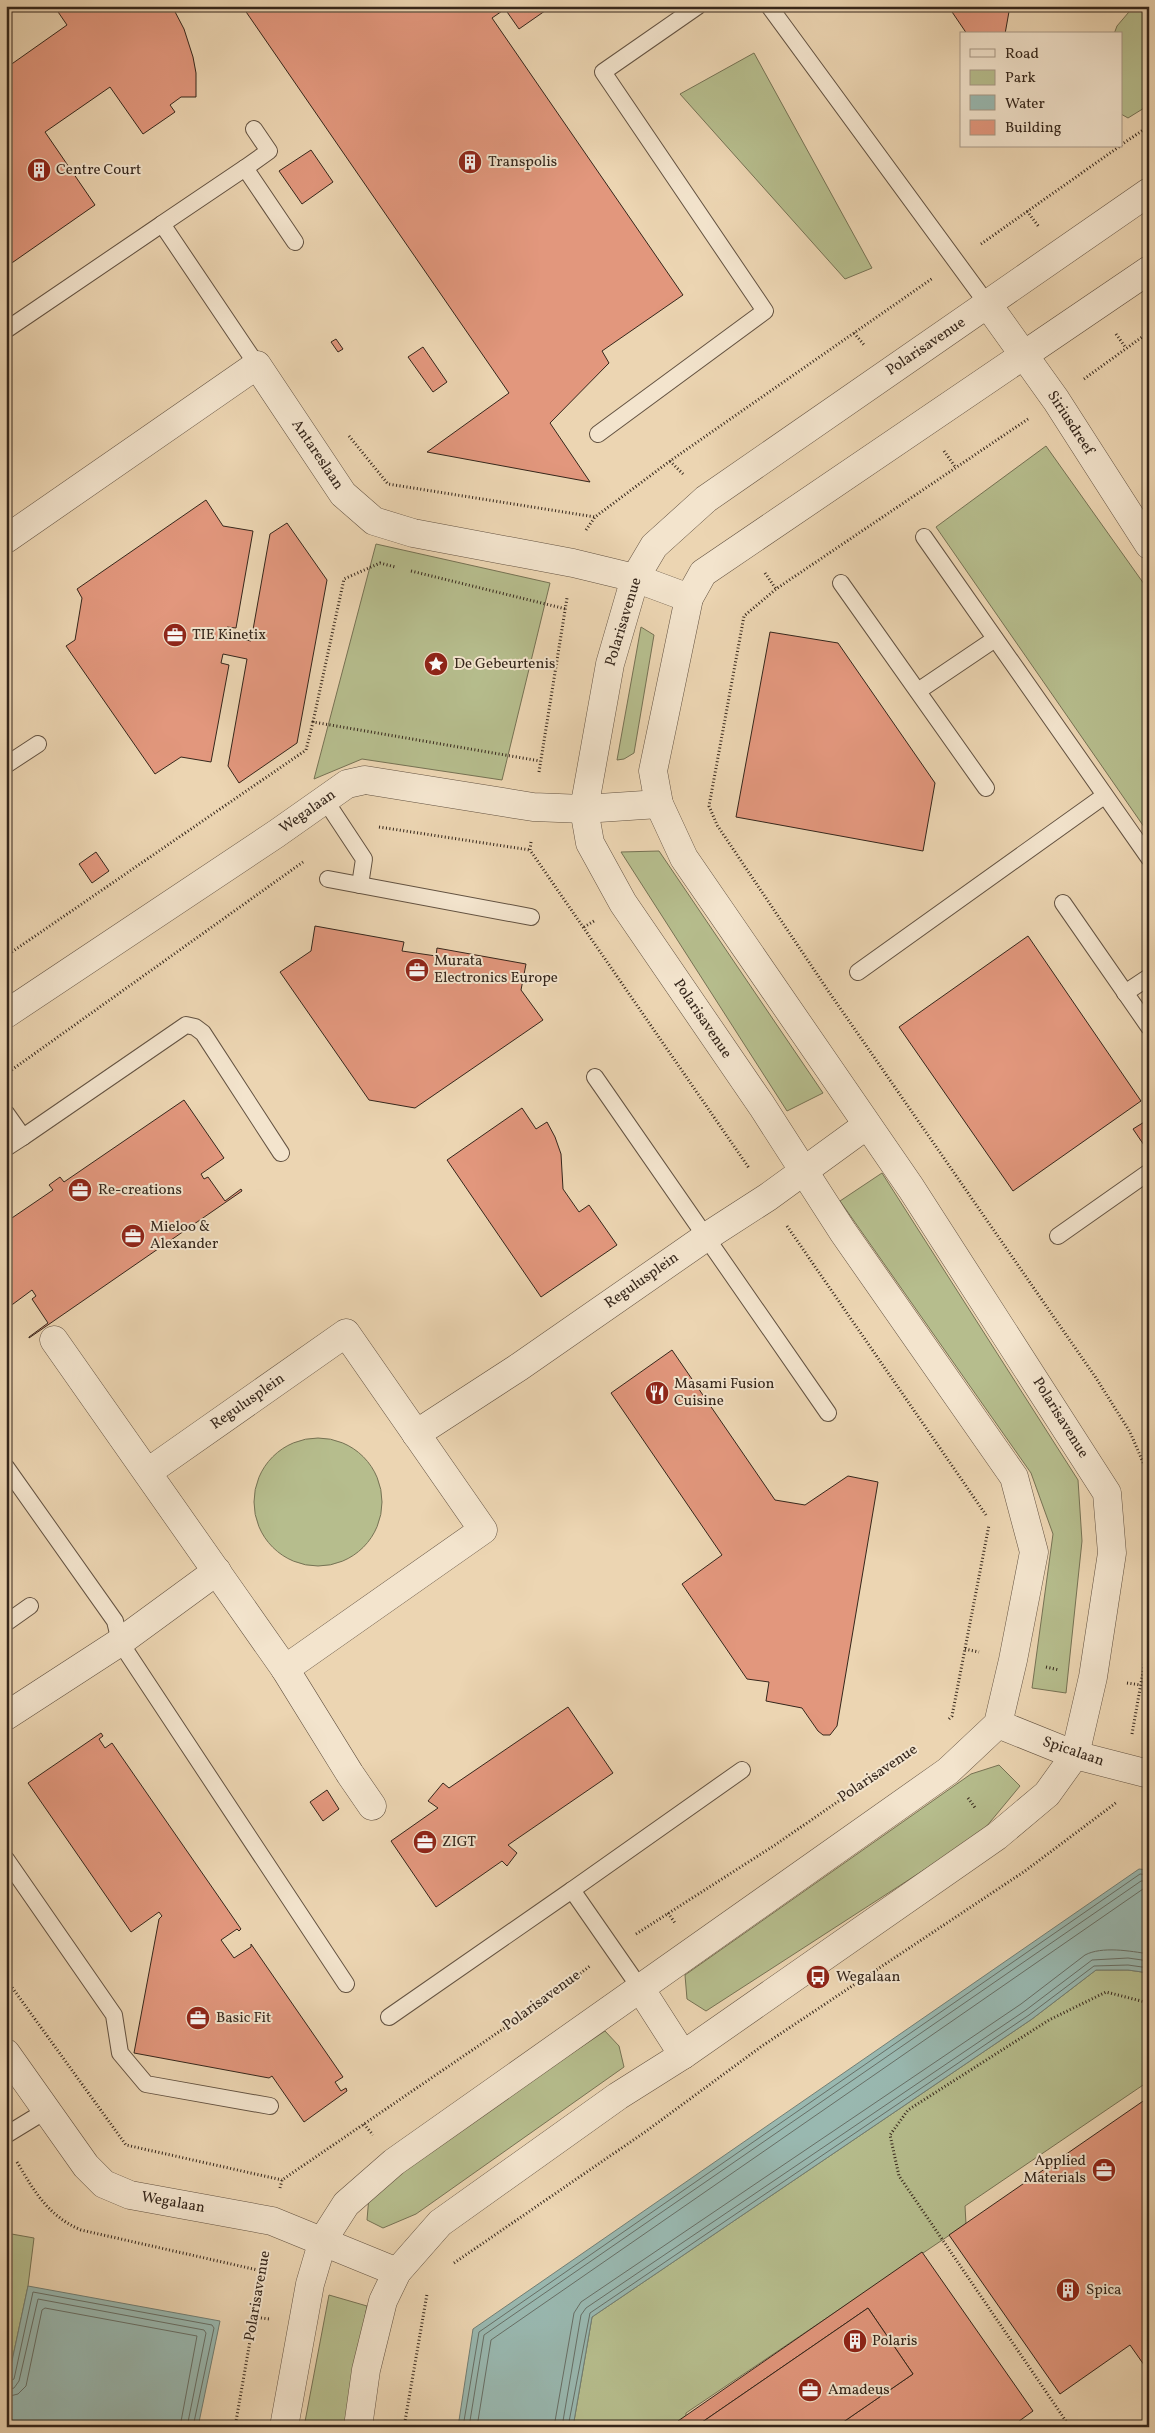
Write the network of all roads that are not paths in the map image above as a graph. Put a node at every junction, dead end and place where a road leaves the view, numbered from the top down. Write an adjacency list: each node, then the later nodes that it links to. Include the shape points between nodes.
1 (698, 6): 13 (lane, via 603,72 765,311)
2 (769, 6): 9 (lane)
3 (254, 129): 4 (lane, via 269,151)
4 (244, 168): 6 (lane); 7 (lane)
5 (1149, 192): 9 (street, Polarisavenue)
6 (162, 224): 10 (lane); 12 (lane)
7 (295, 242)
8 (1149, 270): 11 (street, Polarisavenue)
9 (988, 304): 11 (street, Siriusdreef); 17 (street, Polarisavenue, via 706,499 654,546)
10 (6, 330)
11 (1025, 356): 16 (street, Siriusdreef); 19 (street, Polarisavenue, via 703,573)
12 (257, 365): 15 (street); 17 (street, Antareslaan, via 343,494 374,522 413,533)
13 (598, 434)
14 (924, 537): 20 (lane)
15 (6, 539)
16 (1149, 545)
17 (635, 578): 19 (street, Antareslaan); 28 (street, Polarisavenue, via 610,664)
18 (841, 584): 21 (lane)
19 (689, 598): 27 (street, Polarisavenue, via 653,771)
20 (995, 639): 21 (lane); 25 (lane)
21 (918, 691): 24 (lane)
22 (38, 744): 23 (lane)
23 (6, 765)
24 (986, 788)
25 (1104, 796): 29 (lane); 34 (lane)
26 (325, 800): 28 (street, Wegalaan, via 347,784 365,780 534,807); 31 (lane, via 364,859); 37 (street, Wegalaan)
27 (659, 804): 28 (street, Wegalaan); 41 (street, Polarisavenue, via 684,858)
28 (584, 809): 45 (street, Polarisavenue, via 590,843 623,903)
29 (1149, 858)
30 (328, 879): 31 (lane)
31 (360, 885): 33 (lane)
32 (1063, 903): 36 (lane)
33 (531, 917)
34 (858, 972)
35 (1149, 976): 36 (lane)
36 (1125, 993): 38 (lane)
37 (6, 1014)
38 (1149, 1027)
39 (595, 1077): 48 (lane)
40 (6, 1114): 42 (lane)
41 (867, 1125): 45 (street, Regulusplein); 61 (street, Polarisavenue, via 1107,1493 1112,1553 1093,1677)
42 (23, 1137): 43 (lane); 44 (lane, via 186,1025 203,1033)
43 (6, 1148)
44 (281, 1153)
45 (805, 1170): 48 (street, Regulusplein); 60 (street, Polarisavenue, via 843,1232 1014,1477 1034,1552)
46 (1149, 1172): 47 (lane)
47 (1058, 1236)
48 (706, 1237): 50 (lane); 51 (street, Regulusplein)
49 (54, 1340): 53 (street)
50 (828, 1414)
51 (416, 1434): 53 (street, Regulusplein, via 346,1333); 58 (street, Regulusplein, via 483,1530)
52 (6, 1467): 57 (lane, via 115,1621)
53 (148, 1472): 54 (street)
54 (217, 1572): 57 (street); 58 (street)
55 (30, 1606): 56 (lane)
56 (6, 1623)
57 (120, 1642): 59 (street); 67 (lane)
58 (285, 1669): 64 (street)
59 (6, 1716)
60 (998, 1724): 61 (street, Spicalaan); 68 (street, via 948,1771)
61 (1075, 1755): 63 (street, Spicalaan); 71 (street, Polarisavenue, via 1047,1794 996,1836)
62 (742, 1770): 66 (lane)
63 (1137, 1771)
64 (372, 1806)
65 (6, 1859): 72 (lane, via 114,2015 120,2053 146,2084)
66 (572, 1890): 68 (lane); 69 (lane)
67 (346, 1984)
68 (640, 1988): 71 (street); 75 (street, via 394,2162 346,2204)
69 (389, 2017)
70 (6, 2053): 73 (street, Wegalaan)
71 (683, 2055): 76 (street, Polarisavenue, via 618,2096 440,2222)
72 (270, 2106)
73 (47, 2110): 74 (lane); 75 (street, Wegalaan, via 86,2166 104,2184 130,2195 272,2221)
74 (6, 2135)
75 (323, 2240): 76 (street, Wegalaan); 77 (street, via 310,2284)
76 (397, 2272): 78 (street, Polarisavenue, via 383,2301 370,2353)
77 (284, 2427)
78 (358, 2427)

